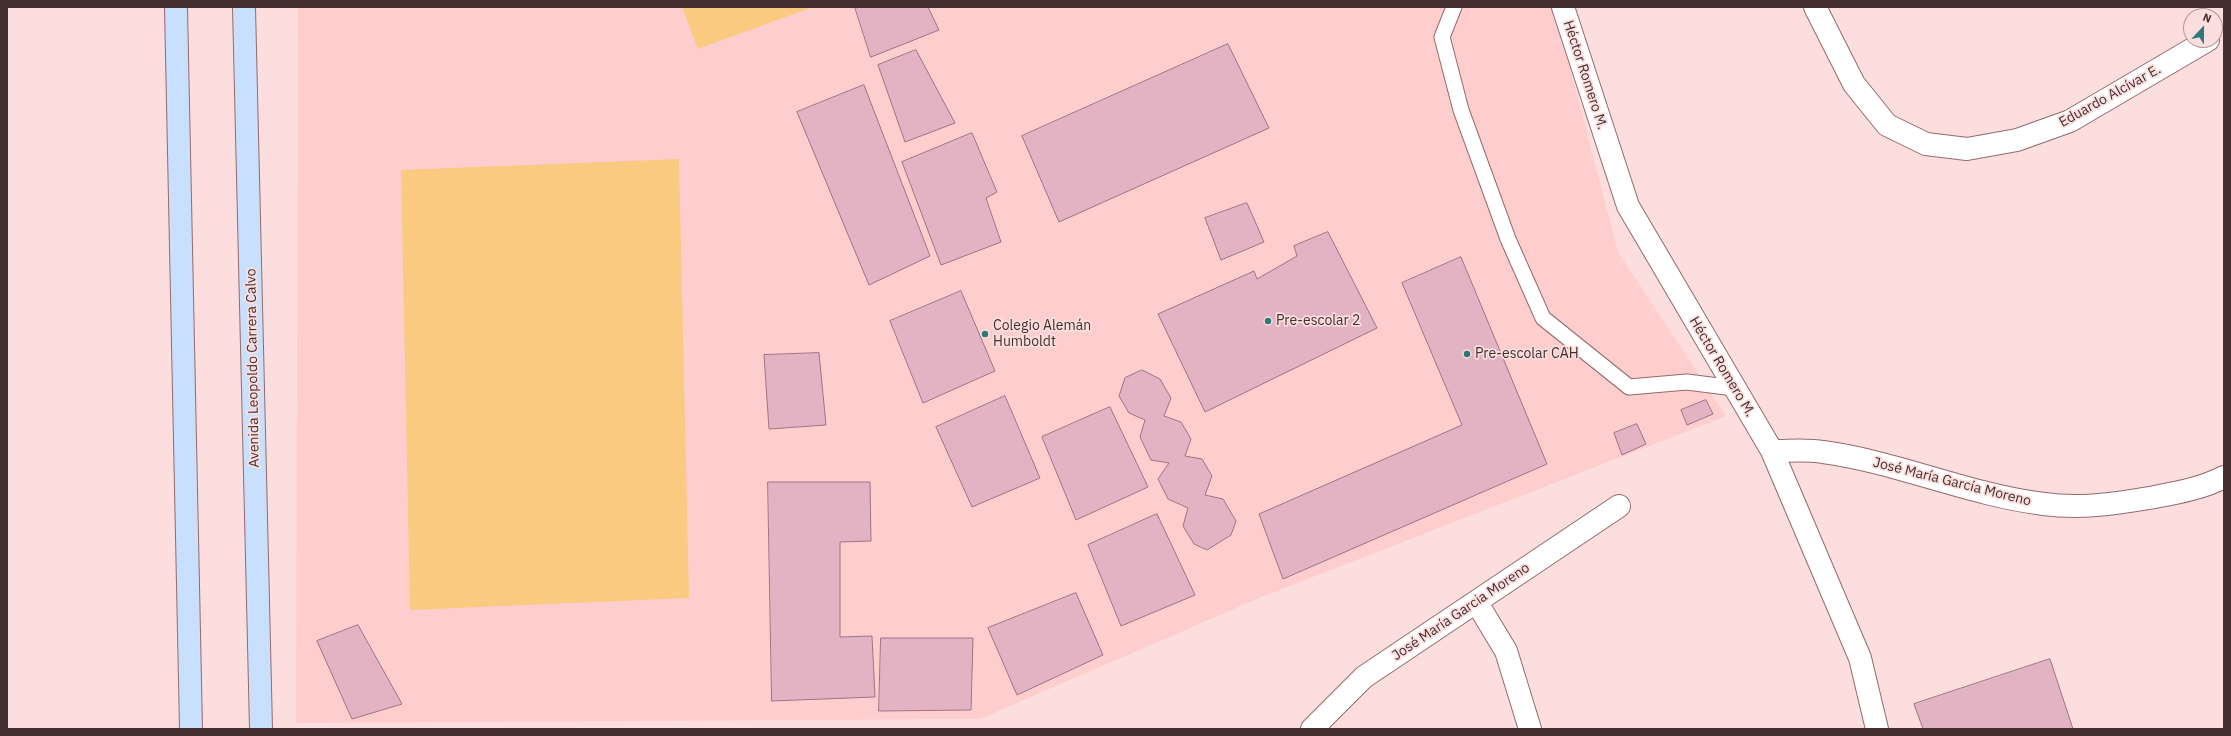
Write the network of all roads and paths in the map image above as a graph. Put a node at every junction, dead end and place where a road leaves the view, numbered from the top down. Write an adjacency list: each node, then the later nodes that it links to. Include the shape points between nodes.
1 (176, 7): 12 (main road)
2 (244, 7): 13 (main road, Avenida Leopoldo Carrera Calvo)
3 (1454, 7): 7 (lane, via 1442,37 1461,110 1508,239 1543,318 1629,387 1687,382)
4 (1563, 7): 7 (street, Héctor Romero M., via 1628,206)
5 (1815, 7): 6 (street, Eduardo Alcívar E., via 1854,84 1887,124 1926,144 1967,149 2016,140 2070,122)
6 (2195, 48)
7 (1734, 388): 8 (street, Héctor Romero M.)
8 (1772, 451): 9 (street, José María García Moreno, via 1822,451 1884,464 1989,494 2044,504 2101,506 2170,494 2210,484); 16 (street, Héctor Romero M., via 1860,658)
9 (2224, 477)
10 (1619, 506): 11 (street, José María Garcia Moreno)
11 (1477, 603): 14 (street, José María Garcia Moreno, via 1364,677); 15 (street, via 1506,651)
12 (191, 729)
13 (261, 729)
14 (1312, 729)
15 (1530, 729)
16 (1877, 729)

